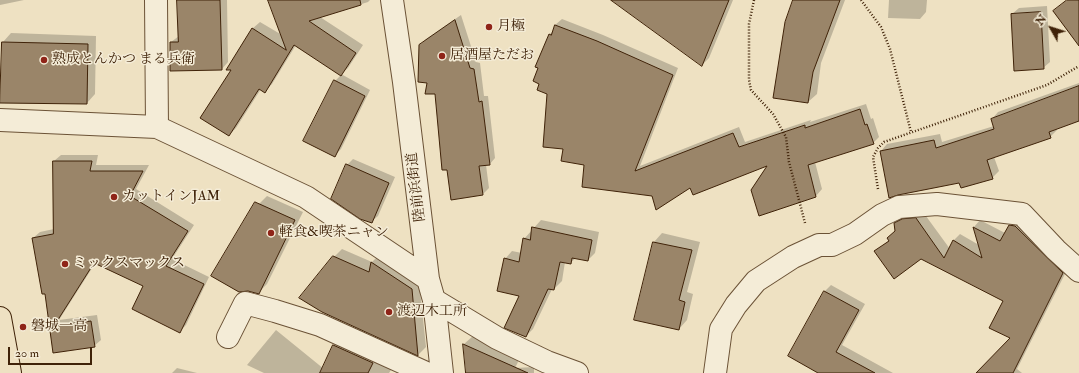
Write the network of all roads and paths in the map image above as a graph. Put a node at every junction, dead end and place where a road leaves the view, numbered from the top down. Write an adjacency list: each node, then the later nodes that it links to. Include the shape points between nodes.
1 (156, 0): 7 (street)
2 (392, 0): 12 (street, 陸前浜街道)
3 (754, 0): 10 (path, via 749,24 751,90 773,114 786,137 789,162)
4 (861, 0): 8 (path, via 881,27 890,49)
5 (1079, 66): 8 (path, via 1047,85)
6 (0, 120): 7 (street)
7 (156, 127): 12 (street, via 306,196)
8 (911, 132): 9 (path, via 884,142 873,157)
9 (882, 215): 10 (street, via 855,234 832,245 819,245); 11 (street, via 899,207 937,204 1022,214)
10 (811, 249): 20 (street, via 793,256 756,281 736,305 721,329)
11 (1079, 271)
12 (428, 278): 13 (street, 陸前浜街道)
13 (434, 300): 18 (street, 陸前浜街道); 19 (street, via 497,338)
14 (0, 318): 16 (main road)
15 (228, 337): 17 (street, via 245,304 320,324)
16 (10, 373)
17 (426, 373)
18 (442, 373)
19 (577, 373)
20 (715, 373)

